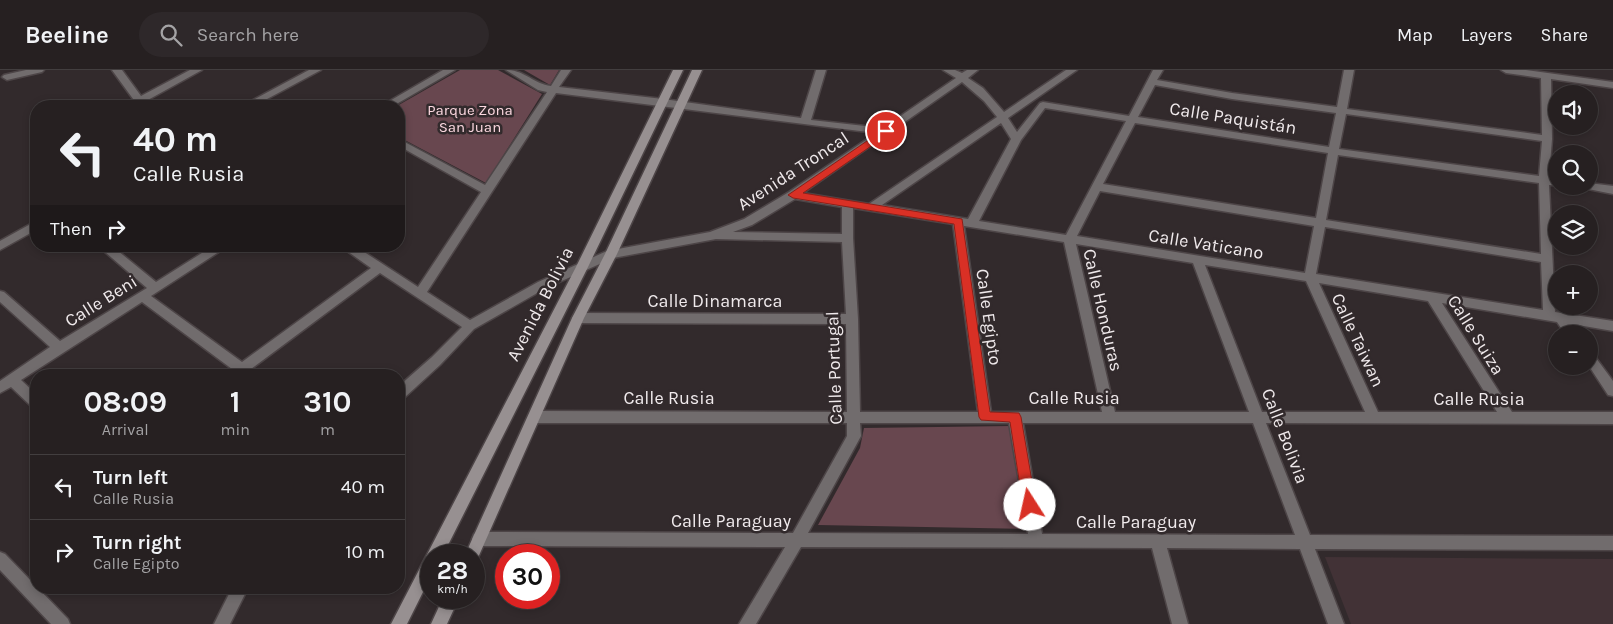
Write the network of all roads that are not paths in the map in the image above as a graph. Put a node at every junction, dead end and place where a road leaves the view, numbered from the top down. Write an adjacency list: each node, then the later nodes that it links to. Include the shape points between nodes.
1 (39, 70): 19 (street)
2 (117, 70): 24 (street)
3 (197, 70): 25 (street)
4 (316, 70): 26 (street)
5 (450, 70): 27 (street)
6 (511, 70): 23 (street, via 541,88)
7 (566, 70): 23 (street)
8 (678, 70): 28 (street, Avenida Bolivia)
9 (698, 70): 29 (street)
10 (822, 70): 34 (street)
11 (948, 70): 20 (street)
12 (973, 70): 20 (street, Avenida Troncal)
13 (1072, 70): 30 (street); 32 (street)
14 (1158, 70): 21 (street)
15 (1349, 70): 31 (street)
16 (1506, 70): 17 (street)
17 (1528, 72): 18 (street)
18 (1546, 76): 22 (street); 37 (street)
19 (7, 77)
20 (962, 77): 32 (street, via 988,97); 35 (street, Avenida Troncal)
21 (1151, 82): 31 (street); 33 (street)
22 (1613, 85)
23 (553, 90): 28 (street); 45 (street)
24 (139, 100)
25 (148, 100)
26 (258, 100)
27 (397, 100)
28 (663, 102): 29 (street); 63 (street, Avenida Bolivia)
29 (681, 105): 34 (street); 60 (street)
30 (1043, 105): 33 (street, Calle Paquistán); 36 (street)
31 (1342, 110): 37 (street); 39 (street)
32 (1003, 117): 36 (street); 48 (street)
33 (1132, 120): 39 (street, Calle Paquistán); 42 (street)
34 (804, 122): 35 (street)
35 (886, 131): 46 (street, Avenida Troncal)
36 (1016, 138): 50 (street)
37 (1547, 139): 40 (street)
38 (405, 145): 45 (street)
39 (1333, 152): 40 (street, Calle Paquistán); 51 (street)
40 (1544, 180): 41 (street, Calle Paquistán); 61 (street)
41 (1548, 181)
42 (1097, 187): 51 (street); 55 (street)
43 (1598, 188): 44 (street)
44 (1613, 190)
45 (488, 191): 67 (street)
46 (793, 195): 47 (street, Calle Vaticano); 53 (street, Avenida Troncal, via 748,222)
47 (848, 203): 48 (street, Calle Vaticano); 54 (street, Calle Portugal)
48 (872, 207): 49 (street, Calle Vaticano)
49 (958, 222): 50 (street, Calle Vaticano); 88 (street, Calle Egipto)
50 (972, 224): 55 (street, Calle Vaticano)
51 (1320, 224): 61 (street); 65 (street)
52 (30, 228): 56 (street)
53 (712, 236): 54 (street); 60 (street, Avenida Troncal)
54 (847, 238): 73 (street, Calle Portugal)
55 (1069, 240): 62 (street, Calle Vaticano); 90 (street, Calle Honduras)
56 (0, 246)
57 (111, 252): 66 (street)
58 (212, 252): 66 (street, Calle Beni)
59 (355, 252): 64 (street)
60 (612, 254): 63 (street, Avenida Troncal); 72 (street)
61 (1546, 259): 71 (street)
62 (1198, 261): 65 (street, Calle Vaticano); 91 (street, Calle Bolivia)
63 (582, 267): 75 (street, Avenida Troncal, via 542,285); 101 (street, Avenida Bolivia)
64 (379, 268): 67 (street); 79 (street)
65 (1310, 277): 70 (street, Calle Vaticano); 92 (street, Calle Taiwan)
66 (155, 288): 69 (street, Calle Beni)
67 (420, 294): 75 (street)
68 (0, 295): 77 (street)
69 (143, 296): 77 (street, Calle Beni); 78 (street)
70 (1431, 296): 71 (street, Calle Vaticano); 93 (street, Calle Suiza)
71 (1554, 316): 74 (street); 76 (street, Calle Vaticano)
72 (578, 318): 73 (street, Calle Dinamarca); 87 (street)
73 (852, 319): 86 (street, Calle Portugal)
74 (1563, 325)
75 (470, 326): 83 (street, Avenida Troncal)
76 (1613, 326)
77 (60, 348): 81 (street, Calle Beni)
78 (236, 369)
79 (246, 369)
80 (1598, 370): 84 (street)
81 (12, 380): 82 (street, Calle Beni); 85 (street)
82 (0, 388)
83 (405, 389)
84 (1613, 391)
85 (30, 396)
86 (855, 416): 87 (street, Calle Rusia); 88 (street, Calle Rusia); 96 (street, Calle Portugal, via 854,436)
87 (535, 417): 95 (street)
88 (985, 417): 89 (street, Calle Rusia)
89 (1015, 417): 90 (street, Calle Rusia); 97 (street)
90 (1110, 417): 91 (street, Calle Rusia)
91 (1258, 417): 92 (street, Calle Rusia); 99 (street, Calle Bolivia)
92 (1374, 418): 93 (street, Calle Rusia)
93 (1508, 418): 94 (street, Calle Rusia)
94 (1613, 418)
95 (479, 539): 96 (street, Calle Paraguay); 102 (street)
96 (797, 540): 97 (street, Calle Paraguay); 113 (street, Calle Portugal)
97 (1036, 541): 98 (street, Calle Paraguay)
98 (1158, 541): 99 (street, Calle Paraguay); 114 (street)
99 (1305, 542): 100 (street, Calle Paraguay); 115 (street, Calle Bolivia)
100 (1613, 543)
101 (440, 544)
102 (477, 544)
103 (0, 559): 105 (street)
104 (420, 583): 111 (street)
105 (30, 590)
106 (33, 594): 109 (street)
107 (237, 594): 110 (street)
108 (446, 609): 112 (street)
109 (62, 624)
110 (222, 624)
111 (399, 624)
112 (439, 624)
113 (747, 624)
114 (1180, 624)
115 (1336, 624)

